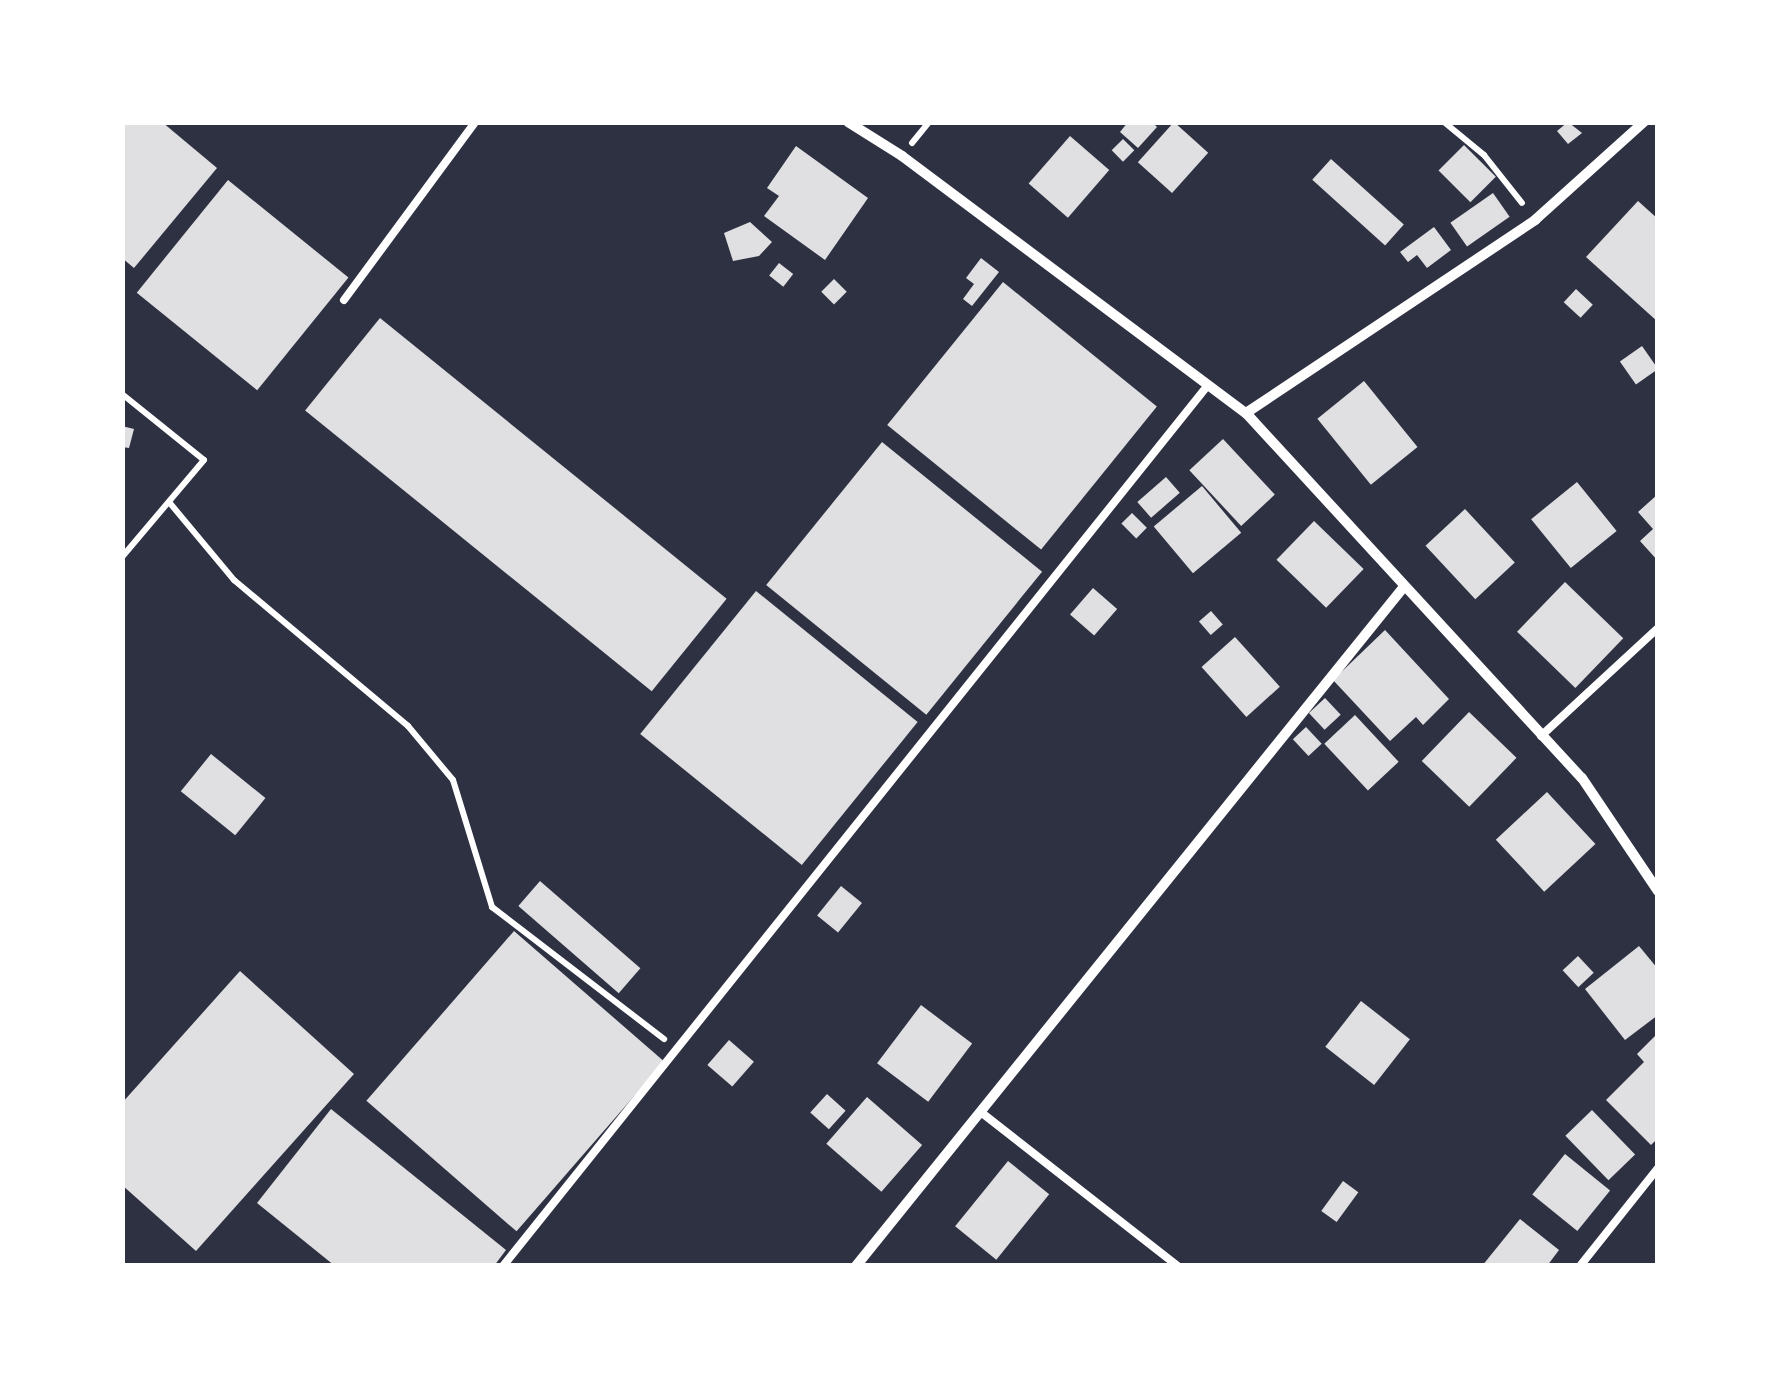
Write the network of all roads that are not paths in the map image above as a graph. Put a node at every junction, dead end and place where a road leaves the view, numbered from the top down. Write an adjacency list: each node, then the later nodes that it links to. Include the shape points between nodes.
1 (475, 122): 4 (lane)
2 (848, 122): 5 (street)
3 (1644, 122): 6 (street, via 1536,220)
4 (344, 300)
5 (1208, 385): 6 (street); 15 (lane)
6 (1246, 413): 7 (street)
7 (1402, 590): 9 (street); 11 (street)
8 (1658, 628): 9 (lane)
9 (1541, 736): 10 (street, via 1582,778)
10 (1656, 885)
11 (982, 1113): 16 (street); 17 (lane)
12 (1658, 1168): 13 (lane)
13 (1647, 1178): 14 (lane); 18 (lane)
14 (1658, 1188)
15 (503, 1266)
16 (856, 1266)
17 (1178, 1266)
18 (1580, 1266)

